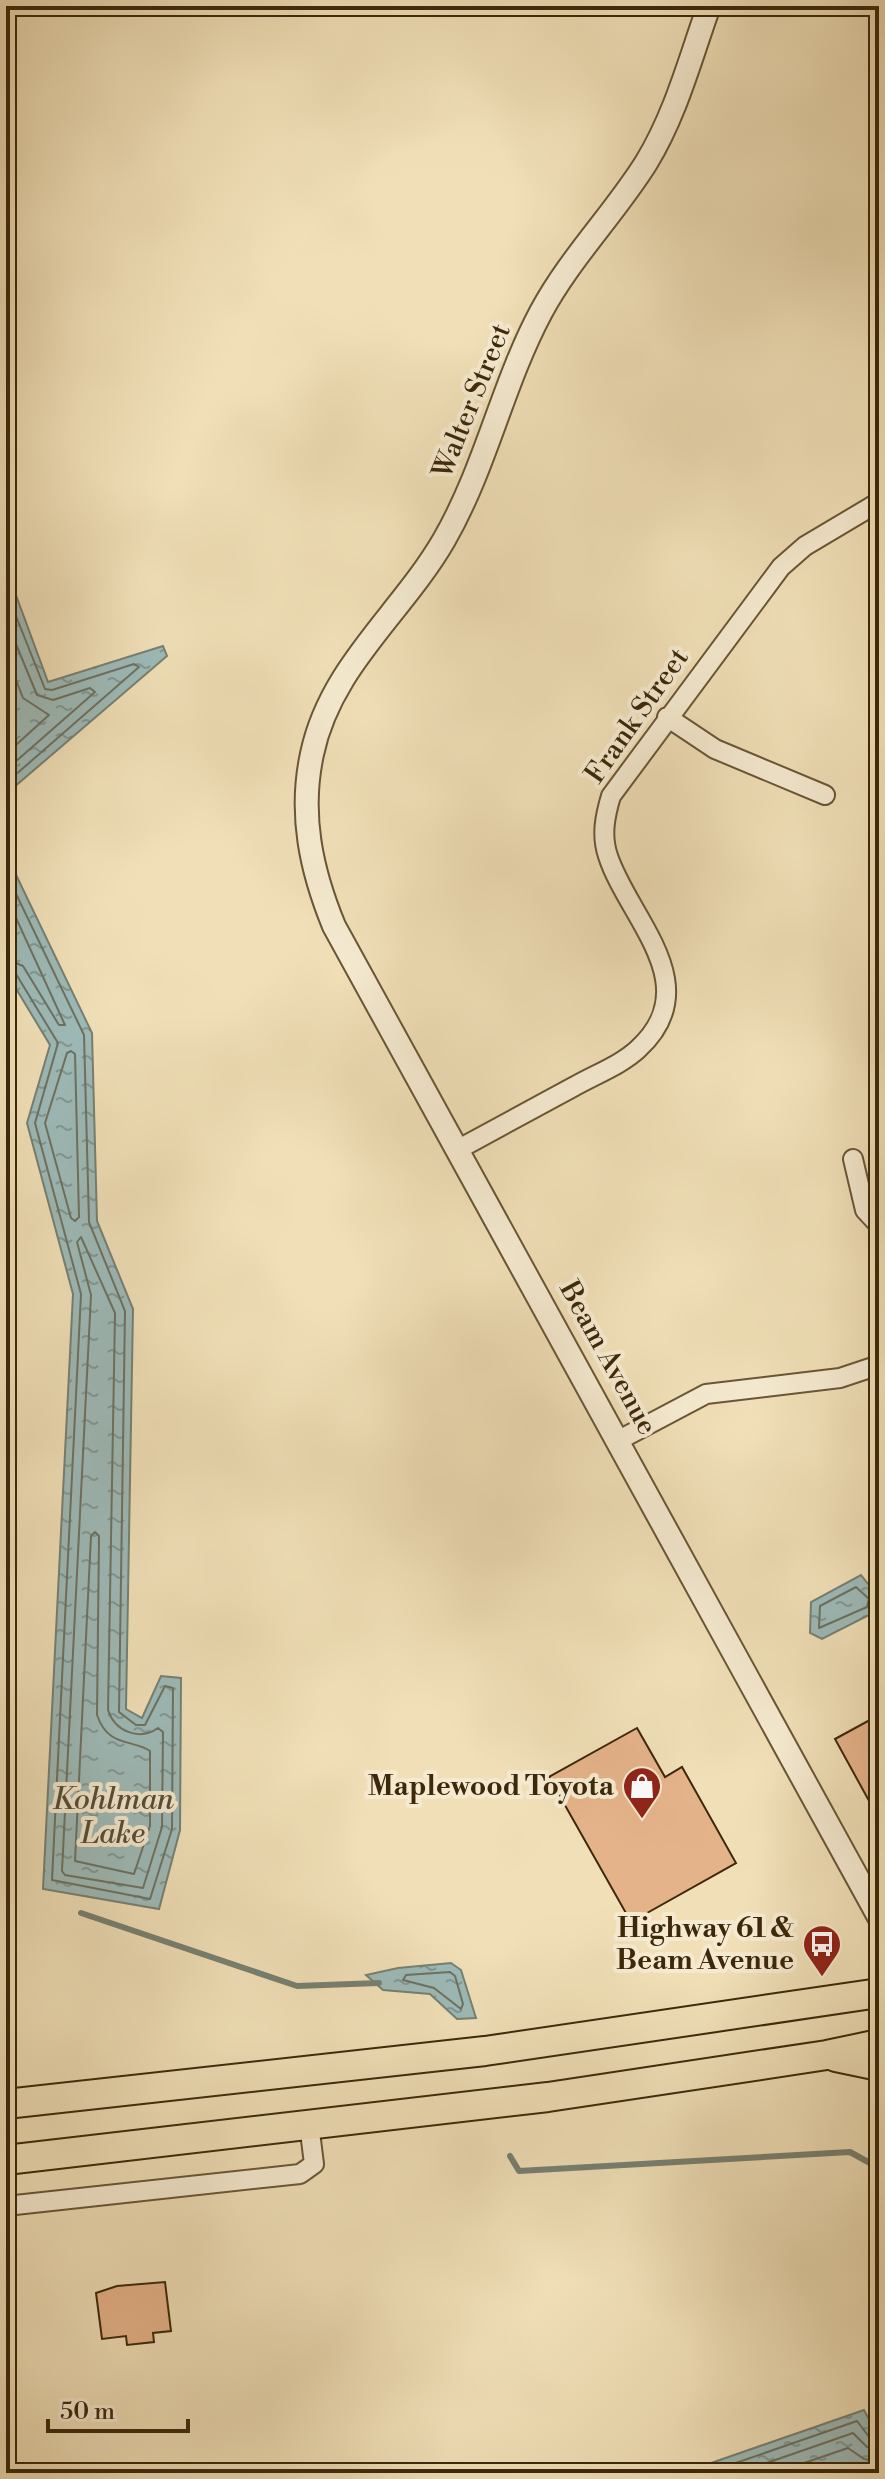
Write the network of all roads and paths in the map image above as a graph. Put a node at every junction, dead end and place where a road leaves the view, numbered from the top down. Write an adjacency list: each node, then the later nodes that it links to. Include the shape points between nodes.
1 (709, 6): 5 (street, Walter Street, via 667,123 623,200 542,310 521,353 488,450 449,530 335,690 312,754)
2 (879, 502): 3 (street, Frank Street, via 805,546 781,567)
3 (667, 717): 4 (street, via 715,749); 6 (street, Frank Street, via 611,796 604,826 608,855 665,975 664,1003 653,1031 624,1060)
4 (825, 795)
5 (306, 821): 6 (street, Beam Avenue, via 311,862 334,926)
6 (457, 1150): 10 (street, Beam Avenue)
7 (853, 1159): 8 (street, via 865,1210)
8 (879, 1225)
9 (879, 1365): 10 (street, via 840,1378 706,1394)
10 (619, 1440): 11 (street, Beam Avenue)
11 (879, 1917)
12 (879, 1993): 16 (main road, via 485,2051)
13 (879, 2044): 14 (main road)
14 (827, 2055): 15 (main road); 17 (main road, via 548,2097)
15 (879, 2066)
16 (6, 2104)
17 (309, 2124): 18 (main road); 19 (street, via 314,2164 300,2174)
18 (6, 2160)
19 (6, 2206)

